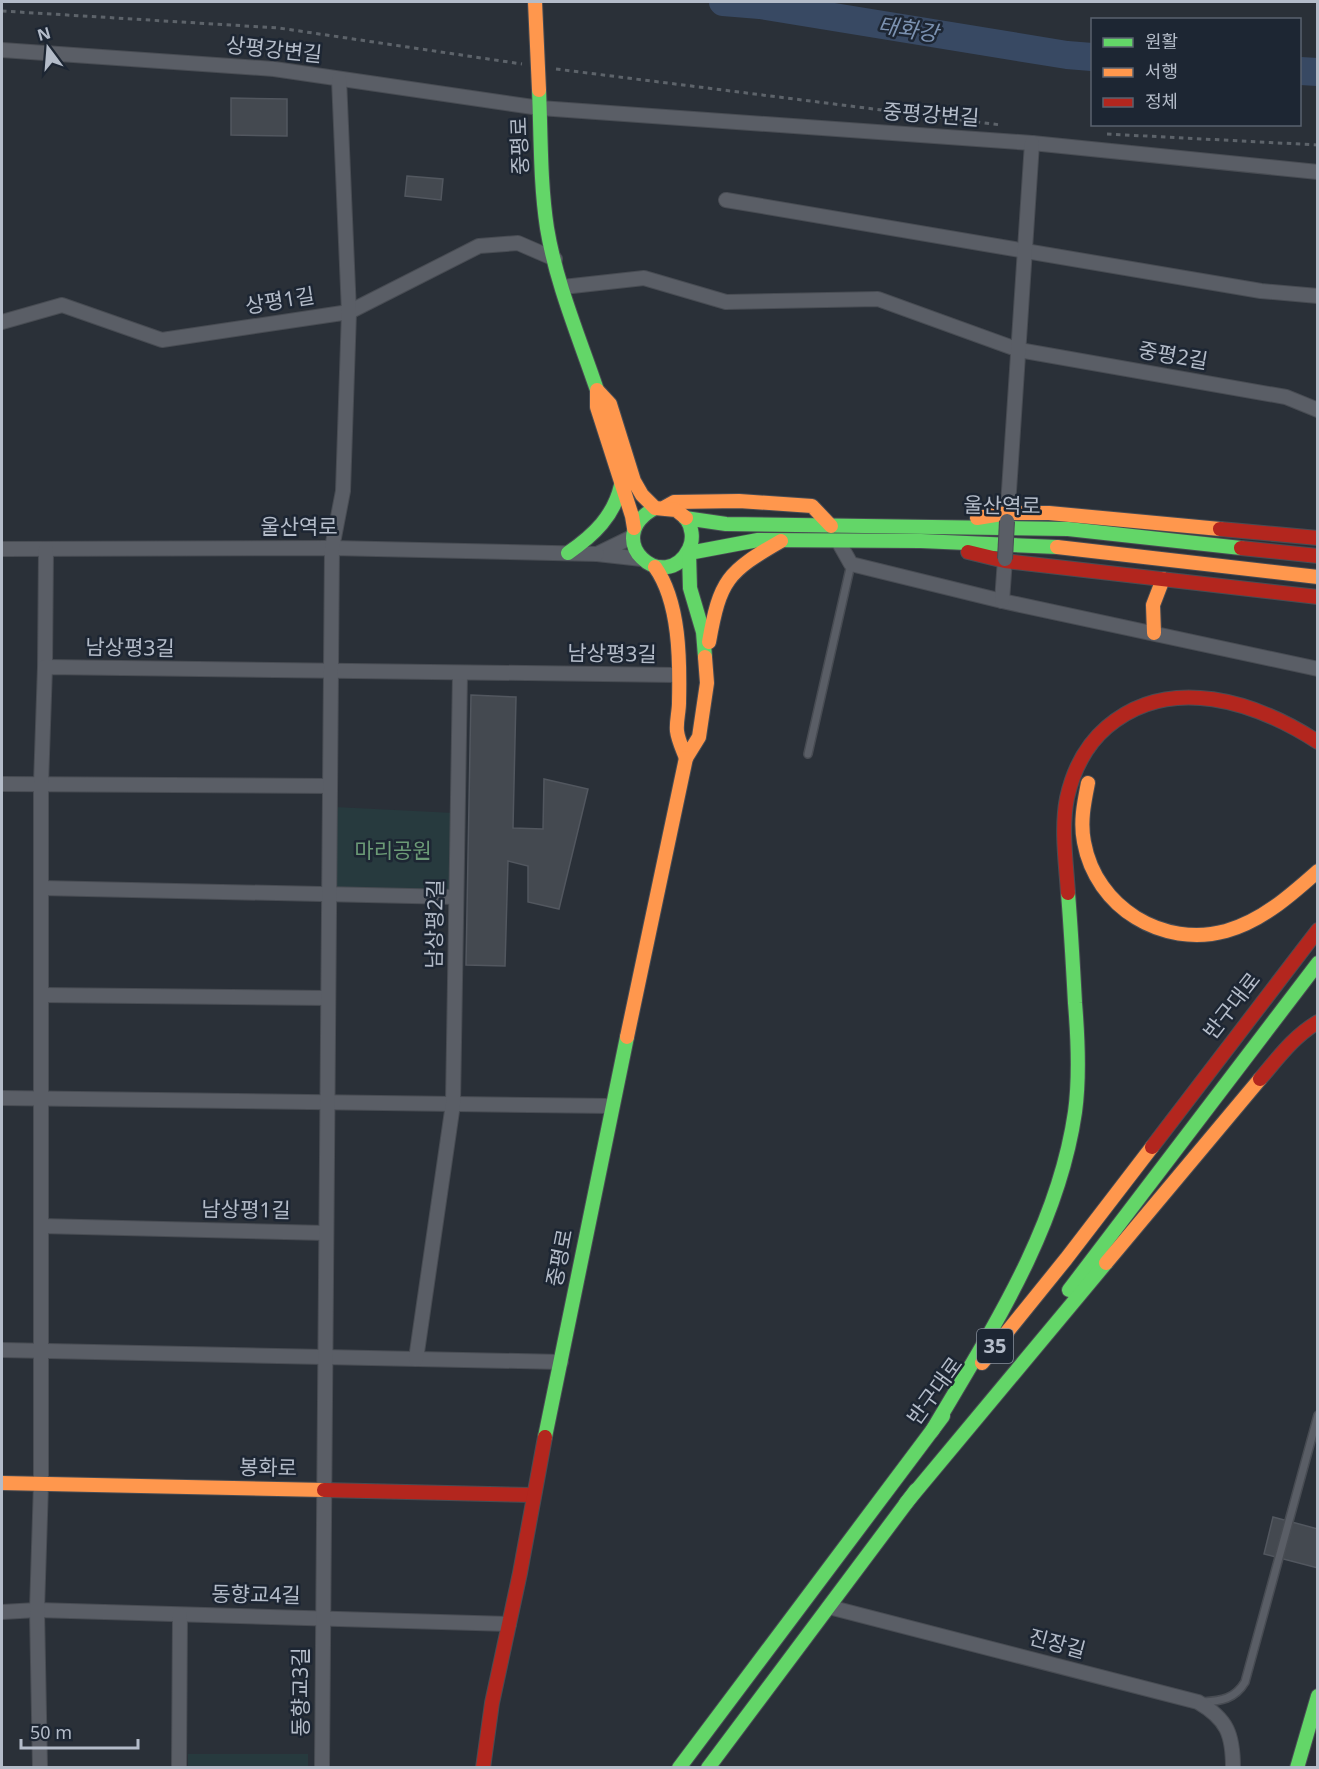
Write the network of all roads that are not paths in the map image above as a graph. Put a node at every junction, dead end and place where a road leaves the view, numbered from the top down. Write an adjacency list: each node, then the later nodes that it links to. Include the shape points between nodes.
1 (535, 2): 4 (main road, 중평로, bridge)
2 (2, 50): 3 (street, 상평강변길, via 274,69)
3 (339, 79): 4 (street, 상평강변길); 12 (street)
4 (540, 108): 5 (street, 중평강변길); 9 (main road, 중평로, via 542,185)
5 (1032, 143): 6 (street, 중평강변길); 8 (street)
6 (1317, 172)
7 (726, 200): 8 (street)
8 (1025, 251): 11 (street, via 1260,291); 14 (street)
9 (555, 259): 10 (main road, 중평로); 12 (street, 상평1길, via 518,243 479,246)
10 (563, 287): 14 (street, 중평2길, via 644,278 726,302 878,299); 15 (main road, 중평로)
11 (1317, 296)
12 (349, 312): 13 (street, 상평1길, via 162,340 62,305); 28 (street, via 343,491)
13 (2, 322)
14 (1019, 350): 16 (street, 중평2길, via 1286,397); 19 (street)
15 (597, 390): 17 (main road, via 597,407); 18 (main road, via 610,404 634,482 642,495)
16 (1317, 410)
17 (621, 485): 23 (main road); 31 (main road, via 618,503 591,538)
18 (660, 507): 20 (main road, via 675,510); 21 (main road, via 674,502 717,501 812,506); 23 (main road, via 638,519)
19 (1008, 517): 22 (main road); 24 (main road, via 1049,513); 36 (street, bridge)
20 (686, 518): 21 (main road, 울산역로, via 726,524); 32 (main road, via 693,533)
21 (831, 526): 22 (main road, 울산역로)
22 (922, 526): 34 (main road, 울산역로, via 1068,529)
23 (633, 532): 33 (street); 35 (main road, via 633,547)
24 (1317, 538)
25 (782, 540): 26 (main road, 울산역로); 32 (main road, 울산역로, via 758,540); 44 (main road, via 748,560 726,581 715,607)
26 (838, 541): 27 (main road, 울산역로); 37 (street)
27 (921, 541): 36 (main road); 39 (main road, 울산역로, via 1048,546)
28 (332, 548): 30 (street, 울산역로); 31 (street, 울산역로); 47 (street)
29 (2, 549): 30 (street, 울산역로)
30 (46, 549): 45 (street)
31 (568, 553): 33 (street, 울산역로)
32 (689, 553): 38 (main road, via 674,566); 44 (main road, via 690,588)
33 (597, 554): 35 (street, 울산역로)
34 (1317, 556)
35 (642, 559): 38 (main road)
36 (1005, 560): 40 (main road); 42 (street)
37 (851, 564): 42 (street); 51 (lane)
38 (655, 567): 49 (main road, via 663,578 673,612)
39 (1317, 577)
40 (1163, 579): 41 (main road); 43 (main road, via 1151,613)
41 (1317, 597)
42 (1002, 601): 43 (street)
43 (1154, 633): 46 (street)
44 (707, 657): 52 (main road, 중평로, via 699,737)
45 (45, 667): 47 (street, 남상평3길); 55 (street)
46 (1317, 669)
47 (331, 671): 48 (street, 남상평3길); 56 (street)
48 (460, 674): 49 (street, 남상평3길); 60 (street, 남상평2길)
49 (677, 675): 52 (main road, via 677,732)
50 (1317, 742): 79 (main road, via 1257,710 1188,697 1162,700 1125,714 1097,736 1082,756 1069,787 1064,824 1079,1060 1068,1156 1050,1214 1026,1267)
51 (808, 754)
52 (687, 758): 70 (main road, 중평로)
53 (1094, 768): 57 (main road, via 1082,812 1086,847 1095,874 1109,896 1141,923 1184,936 1241,926 1272,909)
54 (2, 784): 55 (street)
55 (41, 784): 56 (street); 58 (street)
56 (330, 786): 59 (street)
57 (1317, 871)
58 (41, 888): 59 (street); 63 (street)
59 (329, 894): 60 (street); 64 (street)
60 (456, 897): 69 (street, 남상평2길)
61 (1317, 930): 79 (main road, 반구대로 / 35)
62 (1317, 963): 84 (main road, 반구대로 / 35)
63 (41, 995): 64 (street); 67 (street)
64 (328, 998): 68 (street)
65 (1317, 1022): 84 (main road, via 1291,1042)
66 (2, 1098): 67 (street)
67 (41, 1098): 68 (street); 71 (street)
68 (327, 1102): 69 (street); 72 (street)
69 (453, 1104): 70 (street); 76 (street)
70 (612, 1106): 77 (main road, 중평로)
71 (41, 1227): 72 (street, 남상평1길); 74 (street)
72 (326, 1233): 75 (street)
73 (2, 1350): 74 (street)
74 (41, 1351): 75 (street); 81 (street)
75 (324, 1357): 76 (street); 82 (street, 동향교3길)
76 (416, 1359): 77 (street)
77 (561, 1362): 83 (main road, 중평로)
78 (1317, 1415): 92 (lane, via 1245,1682 1231,1698)
79 (932, 1431): 97 (main road, 반구대로 / 35)
80 (2, 1483): 81 (main road, 봉화로)
81 (41, 1484): 82 (main road, 봉화로); 86 (street)
82 (323, 1490): 83 (main road, 봉화로); 89 (street, 동향교3길)
83 (533, 1495): 90 (main road, 중평로)
84 (906, 1503): 85 (main road, 반구대로 / 35)
85 (829, 1607): 92 (street, 진장길); 98 (main road, 반구대로 / 35)
86 (37, 1611): 87 (street, 동향교4길); 88 (street, 동향교4길); 93 (street)
87 (2, 1612)
88 (180, 1615): 89 (street, 동향교4길); 94 (street)
89 (322, 1618): 90 (street, 동향교4길); 95 (street, 동향교3길)
90 (509, 1624): 96 (main road, 중평로)
91 (1317, 1696): 100 (main road)
92 (1198, 1702): 99 (street, 진장길, via 1221,1719 1228,1731)
93 (40, 1767)
94 (179, 1767)
95 (322, 1767)
96 (483, 1767)
97 (679, 1767)
98 (708, 1767)
99 (1233, 1767)
100 (1297, 1767)

